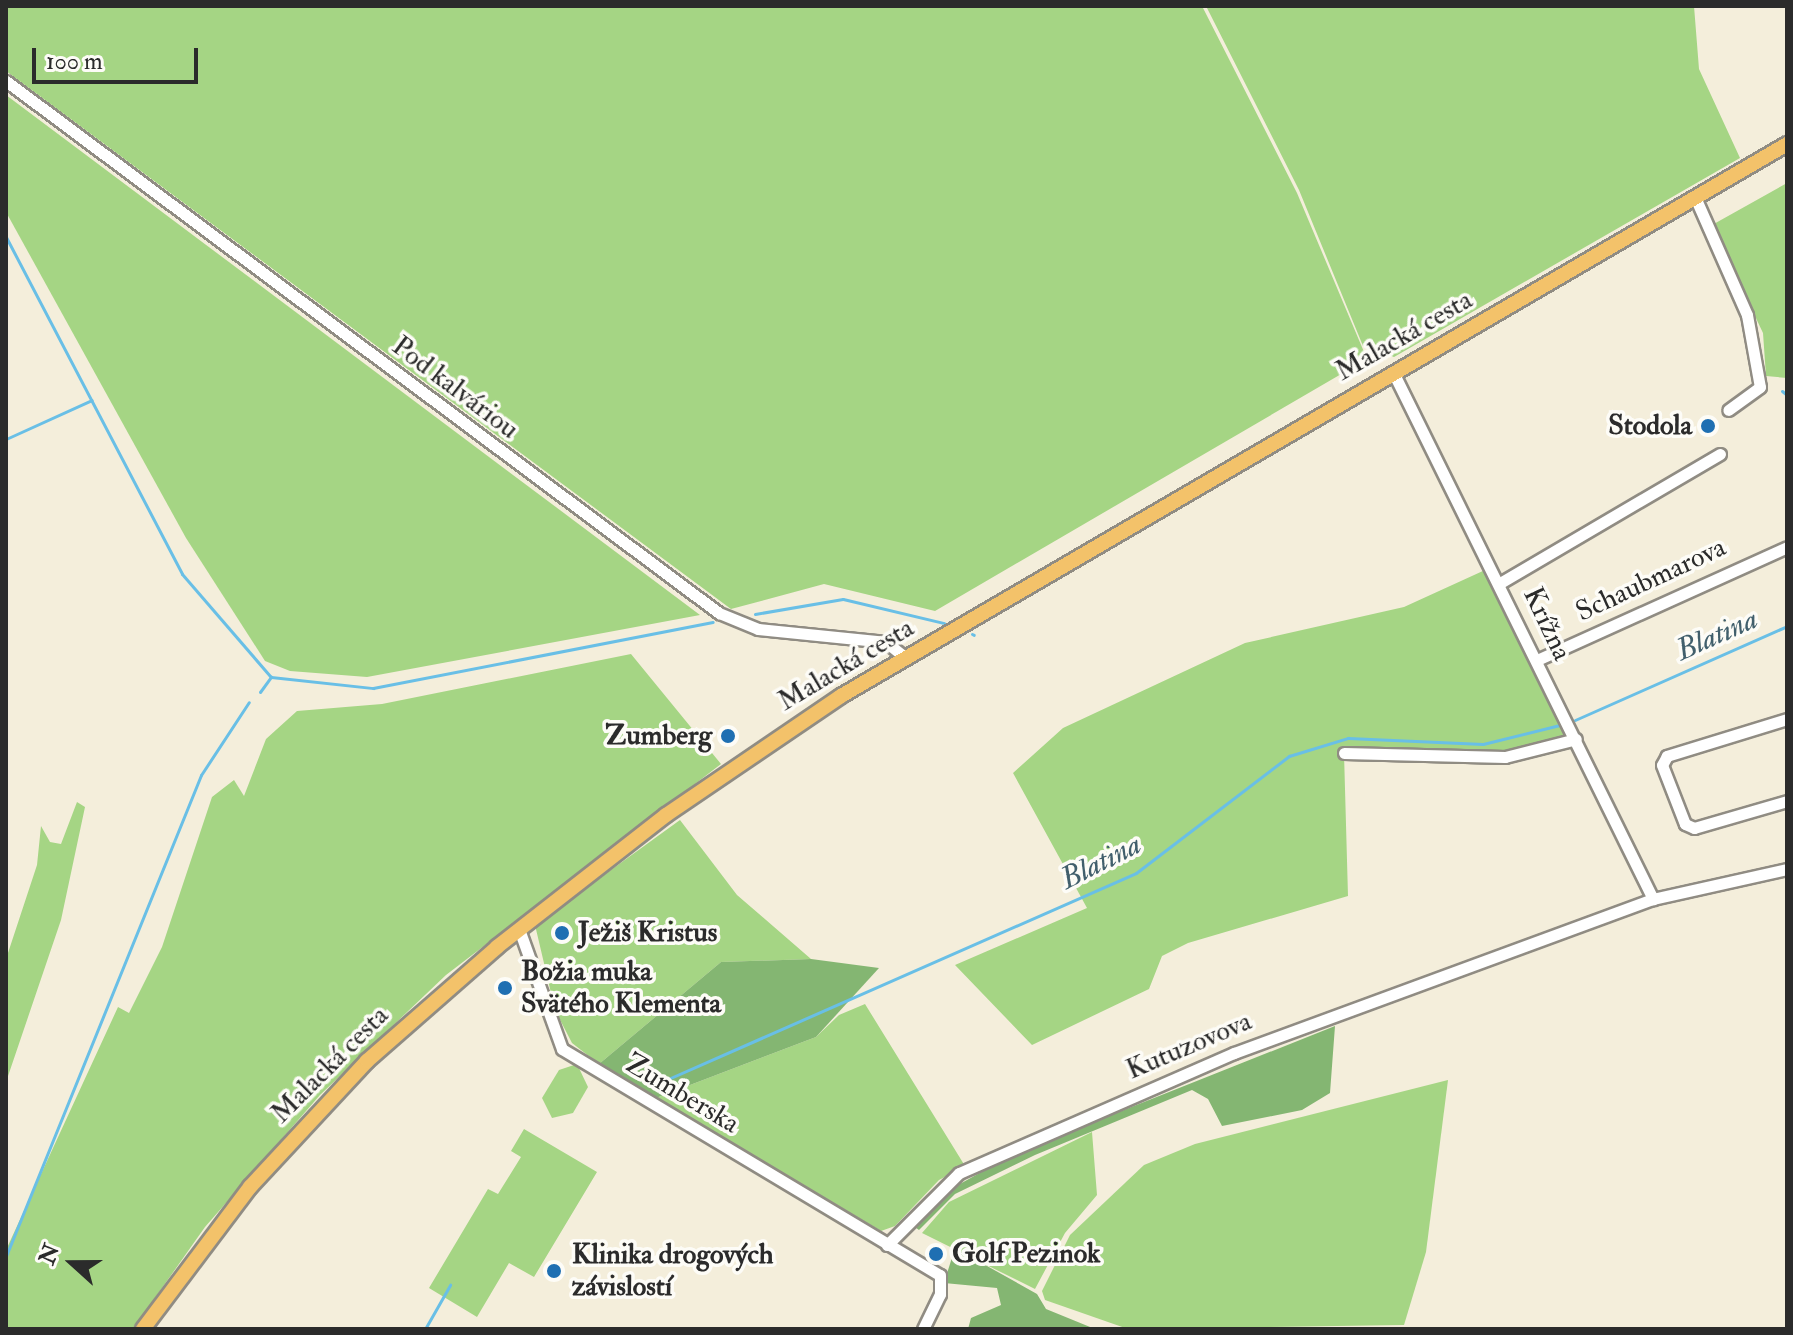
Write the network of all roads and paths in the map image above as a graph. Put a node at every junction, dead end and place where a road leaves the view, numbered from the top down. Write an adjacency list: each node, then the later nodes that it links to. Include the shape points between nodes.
1 (6, 81): 9 (street, Pod kalváriou, via 719,613 758,629 886,642)
2 (1787, 144): 3 (main road, Malacká cesta)
3 (1695, 197): 4 (main road, Malacká cesta); 5 (street, via 1747,315 1760,387)
4 (1393, 372): 8 (street, Krížna); 9 (main road, Malacká cesta)
5 (1728, 410)
6 (1720, 454): 8 (street)
7 (1787, 547): 10 (street, Schaubmarova)
8 (1500, 583): 10 (street, Krížna)
9 (906, 658): 17 (main road, Malacká cesta, via 752,754)
10 (1537, 660): 12 (street, Krížna)
11 (1787, 719): 14 (street, via 1667,756 1662,765 1685,824 1694,828)
12 (1576, 738): 13 (street, via 1505,757); 16 (street, Krížna)
13 (1344, 753)
14 (1787, 801)
15 (1787, 869): 16 (street, Kutuzovova)
16 (1653, 899): 18 (street, Kutuzovova, via 1404,987 1063,1125 959,1173)
17 (519, 929): 18 (street, Zumberska, via 562,1049); 19 (main road, Malacká cesta, via 325,1103 228,1214)
18 (887, 1245): 20 (street, via 940,1275 940,1294)
19 (143, 1329)
20 (923, 1329)

